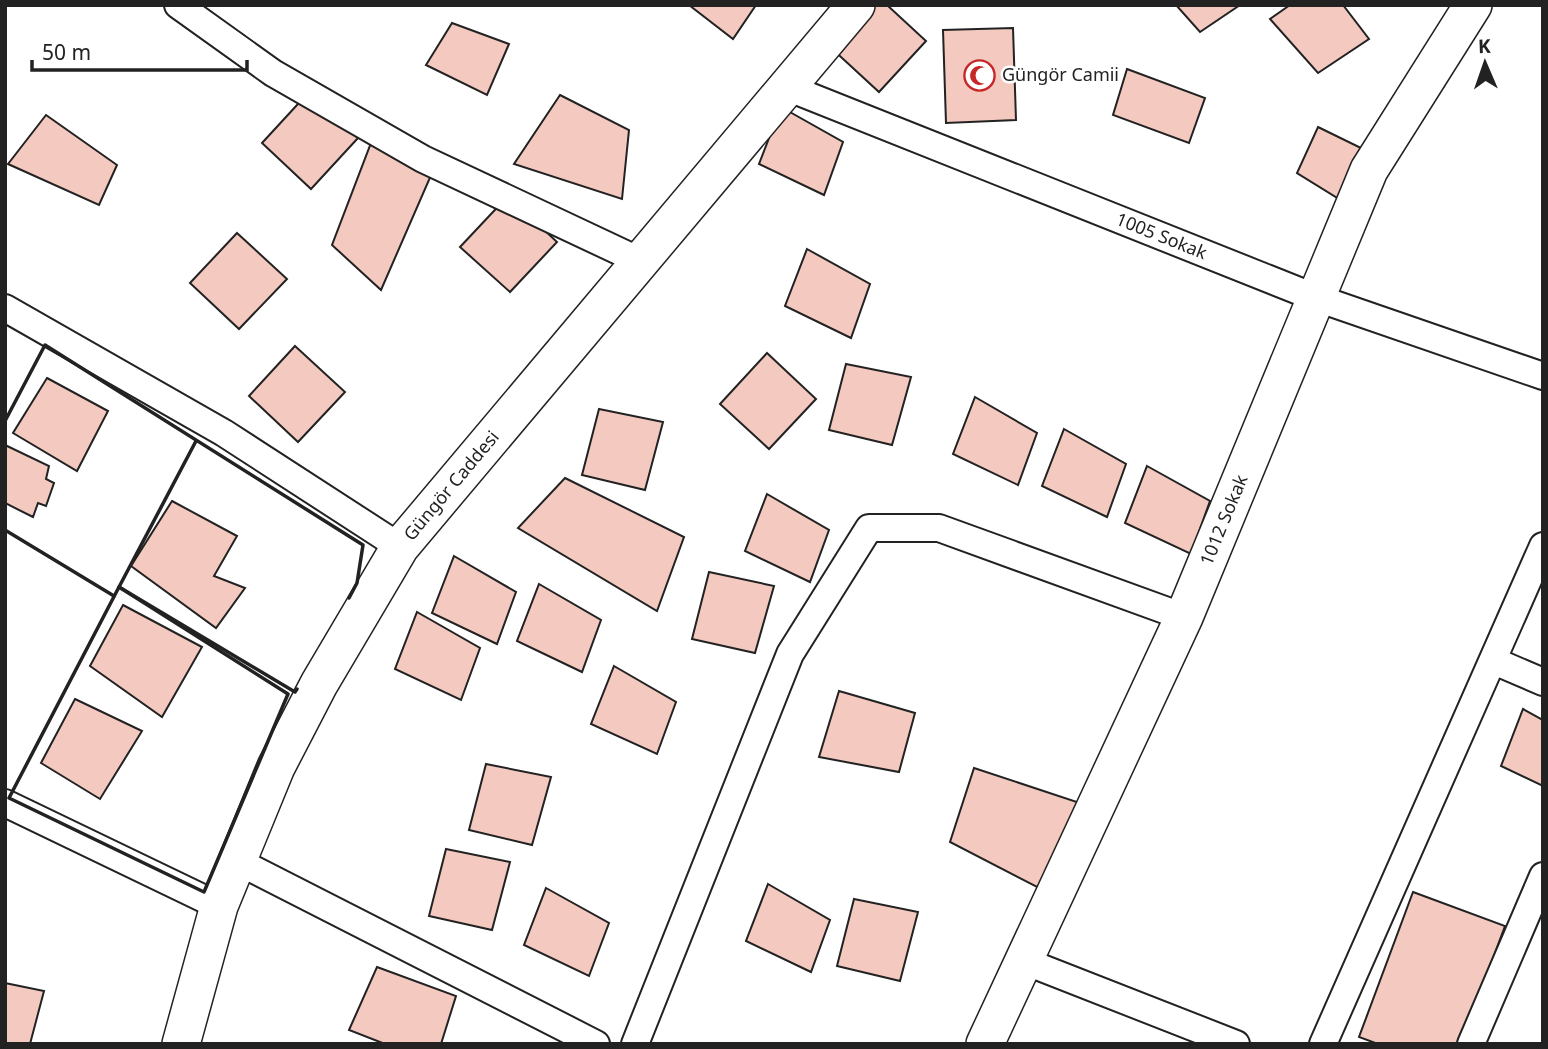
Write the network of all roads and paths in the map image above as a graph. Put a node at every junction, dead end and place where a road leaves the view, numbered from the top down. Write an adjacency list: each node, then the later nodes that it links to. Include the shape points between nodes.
1 (178, 5): 5 (street, via 273,73 423,159)
2 (856, 5): 4 (street, Güngör Caddesi)
3 (1473, 5): 6 (street, 1012 Sokak, via 1369,170)
4 (785, 86): 5 (street, Güngör Caddesi); 6 (street, 1005 Sokak)
5 (640, 261): 10 (street, Güngör Caddesi)
6 (1314, 298): 8 (street, 1005 Sokak); 11 (street, 1012 Sokak)
7 (5, 308): 10 (street, via 224,433)
8 (1543, 376)
9 (1543, 546): 12 (street)
10 (400, 547): 15 (street, Güngör Caddesi, via 319,684)
11 (1184, 617): 18 (street, 1012 Sokak); 22 (street, via 939,528 869,528 790,654)
12 (1494, 661): 13 (street); 25 (street)
13 (1543, 682)
14 (5, 803): 17 (street)
15 (235, 860): 17 (street, Güngör Caddesi); 19 (street)
16 (1543, 876): 26 (street)
17 (219, 906): 20 (street, Güngör Caddesi)
18 (1024, 961): 23 (street, 1012 Sokak); 24 (street)
19 (548, 1033): 21 (street)
20 (181, 1044)
21 (596, 1044)
22 (635, 1044)
23 (985, 1044)
24 (1236, 1044)
25 (1323, 1044)
26 (1471, 1044)

